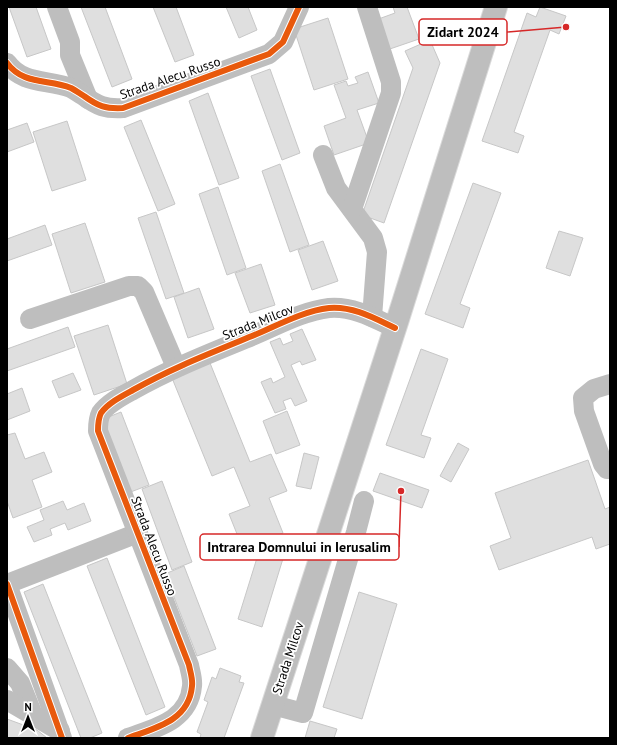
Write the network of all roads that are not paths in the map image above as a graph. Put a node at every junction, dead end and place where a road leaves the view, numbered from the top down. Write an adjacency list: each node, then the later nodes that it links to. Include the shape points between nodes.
1 (57, 7): 6 (street, via 70,42 70,55)
2 (299, 7): 6 (street, Strada Alecu Russo, via 283,42 269,54 123,108 101,107)
3 (367, 7): 8 (street, via 391,82 391,93)
4 (496, 7): 11 (main road, Strada Milcov)
5 (7, 63): 6 (street, Strada Alecu Russo, via 13,71 32,80 72,88)
6 (88, 99)
7 (323, 155): 8 (street, via 336,188)
8 (352, 209): 9 (street, via 373,238 377,252)
9 (372, 317): 11 (street, Strada Milcov); 12 (street, Strada Milcov, via 360,311 343,308 328,308 304,314)
10 (30, 318): 12 (street, via 129,286 138,286 144,292)
11 (395, 328): 20 (main road, Strada Milcov)
12 (176, 367): 16 (street, Strada Alecu Russo, via 111,404 102,413 98,422 98,431)
13 (610, 384): 14 (street, via 594,390 583,398 584,411 604,464)
14 (610, 469)
15 (364, 501): 20 (street, via 303,712)
16 (138, 533): 17 (street, Strada Alecu Russo); 23 (street, Strada Alecu Russo, via 189,664 192,686 189,700 175,718)
17 (7, 584): 22 (street, Strada Alecu Russo)
18 (7, 668): 21 (street, via 20,683)
19 (7, 700): 21 (street, Strada Alecu Russo)
20 (273, 705): 24 (main road, Strada Milcov)
21 (33, 716): 22 (street, Strada Alecu Russo)
22 (61, 735)
23 (128, 738)
24 (262, 738)

